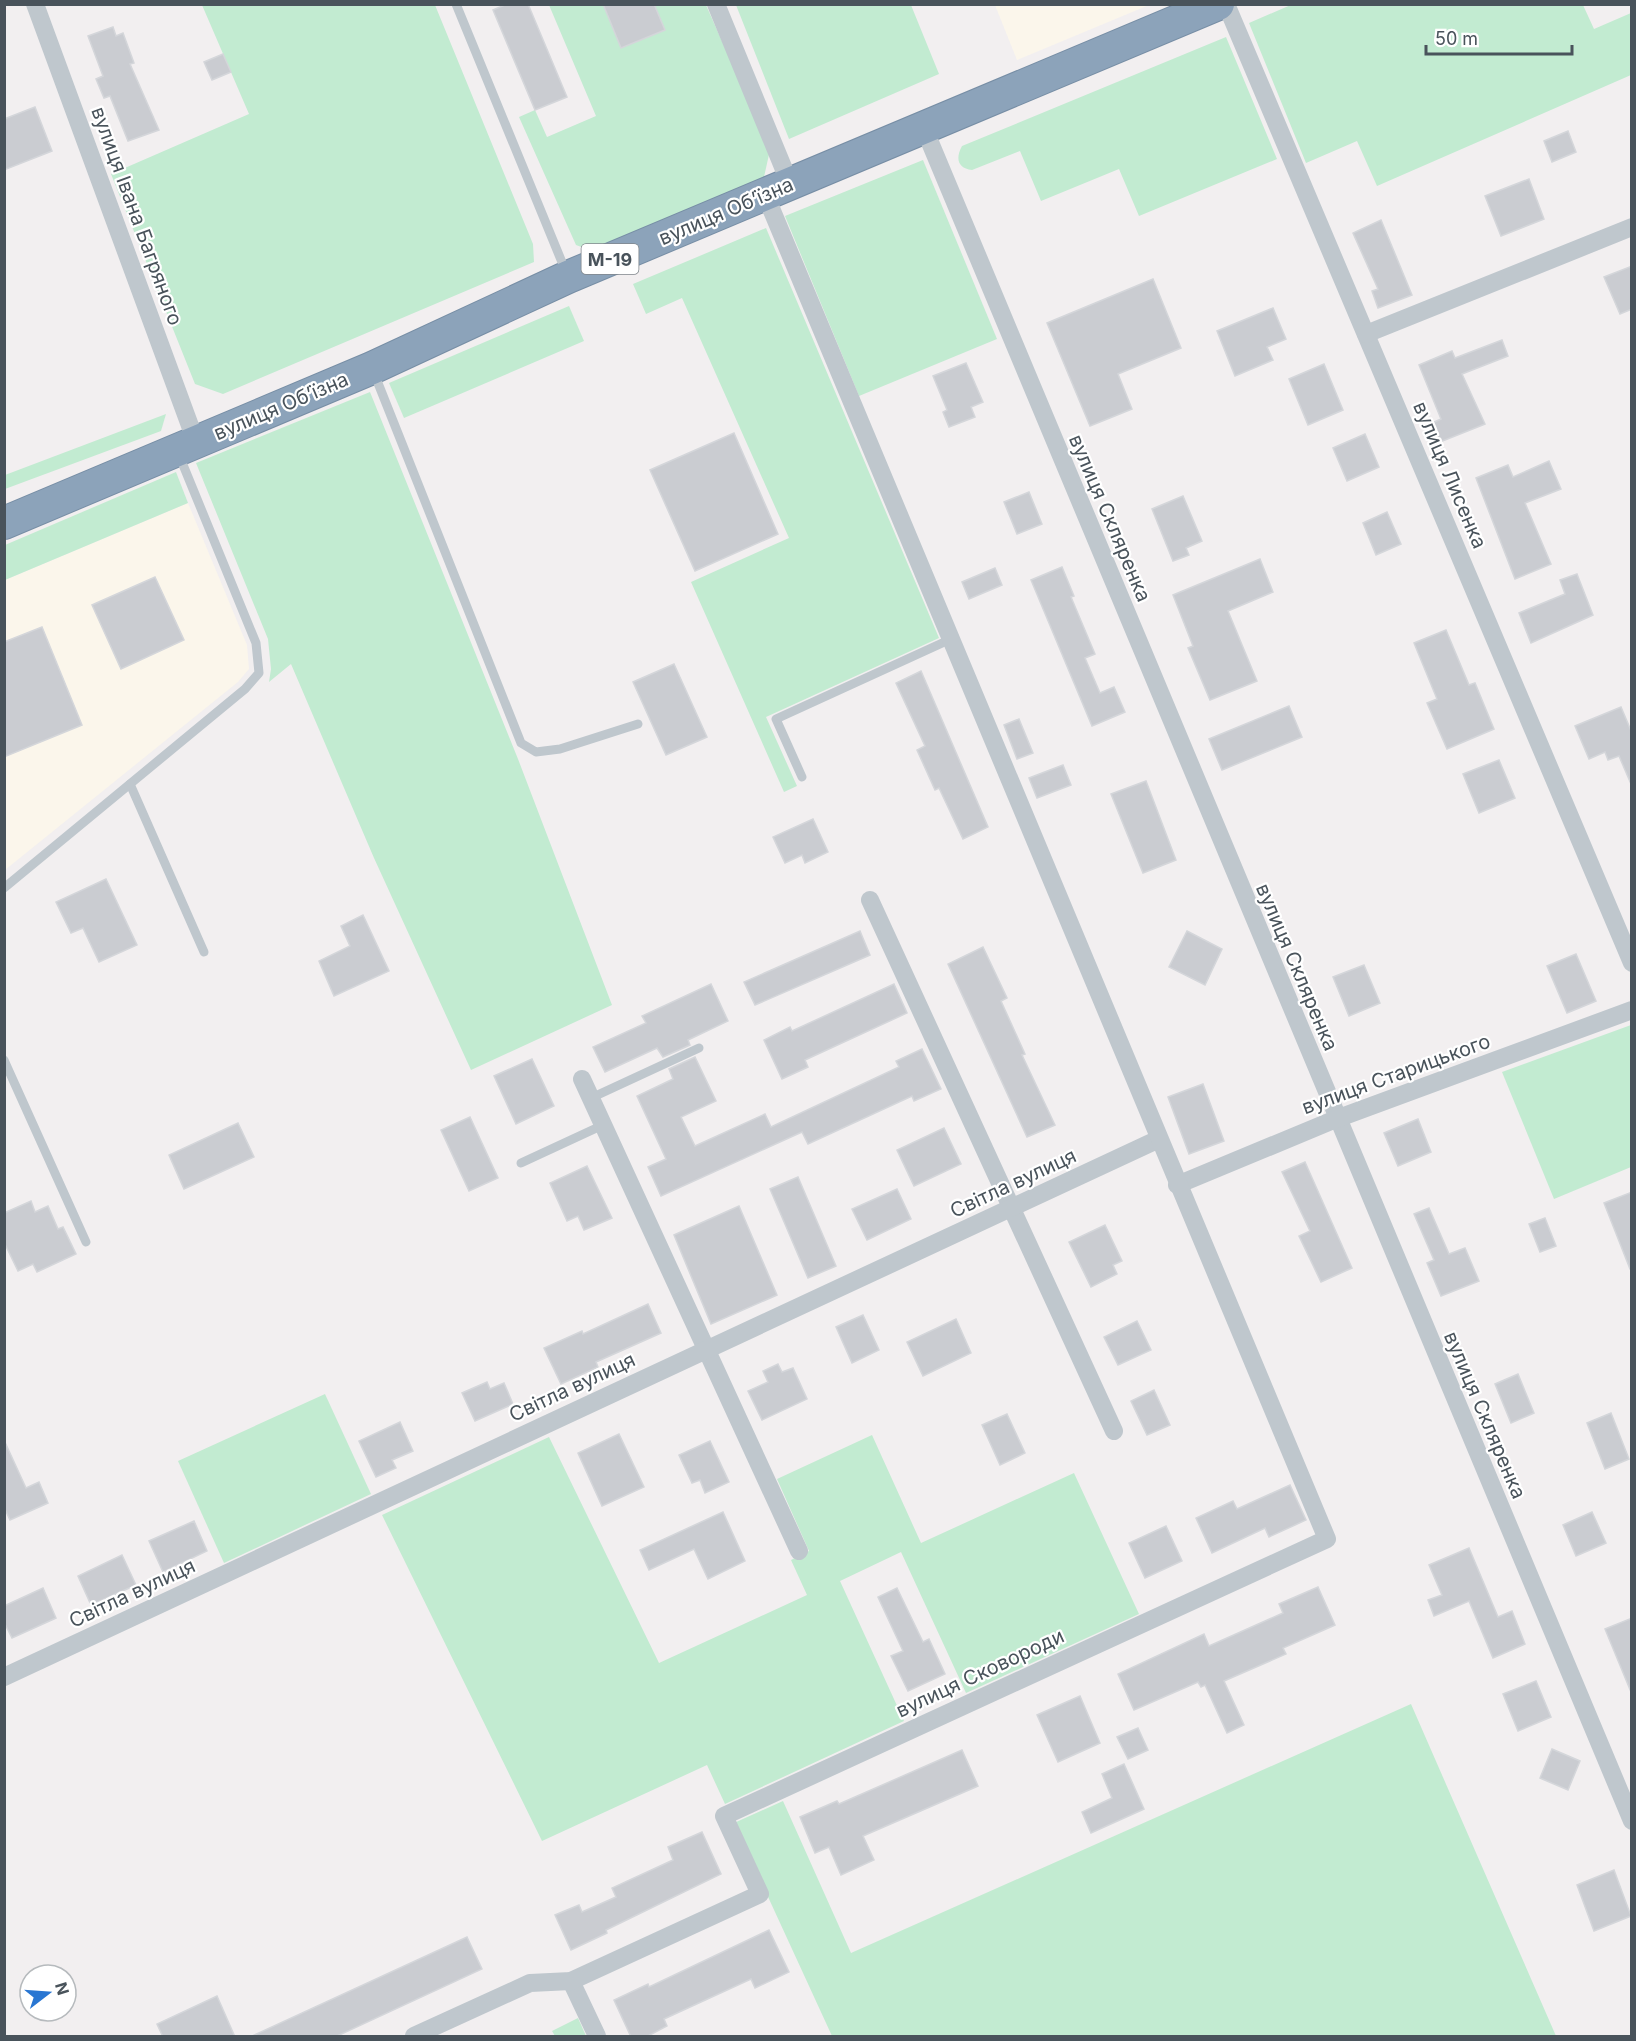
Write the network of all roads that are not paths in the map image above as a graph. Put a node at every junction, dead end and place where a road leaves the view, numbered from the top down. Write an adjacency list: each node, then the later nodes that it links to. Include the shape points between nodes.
1 (35, 4): 12 (street, вулиця Івана Багряного)
2 (456, 4): 9 (lane)
3 (716, 4): 7 (street)
4 (1218, 4): 6 (highway, вулиця Об’їзна / М-19)
5 (1226, 4): 10 (street, вулиця Лисенка)
6 (924, 128): 7 (highway, вулиця Об’їзна / М-19); 27 (street, вулиця Скляренка)
7 (777, 189): 9 (highway, вулиця Об’їзна / М-19); 14 (street)
8 (1632, 226): 10 (street)
9 (568, 277): 11 (highway, вулиця Об’їзна / М-19)
10 (1366, 334): 21 (street, вулиця Лисенка)
11 (372, 368): 12 (highway, вулиця Об’їзна / М-19); 15 (lane, via 521,743 536,752 560,749)
12 (187, 446): 13 (highway, вулиця Об’їзна / М-19); 17 (lane, via 256,643 259,673)
13 (4, 524)
14 (951, 639): 16 (lane, via 776,719); 29 (street)
15 (638, 724)
16 (802, 777)
17 (130, 784): 18 (lane); 20 (lane)
18 (4, 888)
19 (870, 900): 32 (street)
20 (204, 952)
21 (1632, 963)
22 (1632, 1010): 27 (street, вулиця Старицького)
23 (699, 1048): 26 (lane)
24 (4, 1060): 33 (lane)
25 (582, 1079): 26 (street)
26 (591, 1098): 28 (street)
27 (1336, 1119): 31 (street, вулиця Старицького); 38 (street, вулиця Скляренка)
28 (603, 1125): 30 (lane); 34 (street)
29 (1159, 1139): 31 (street); 32 (street, Світла вулиця)
30 (521, 1162)
31 (1178, 1185): 39 (street, вулиця Сковороди, via 1327,1539 724,1816 760,1894)
32 (1011, 1208): 34 (street, Світла вулиця); 35 (street)
33 (86, 1242)
34 (706, 1349): 36 (street); 37 (street, Світла вулиця)
35 (1114, 1431)
36 (799, 1551)
37 (4, 1677)
38 (1632, 1821)
39 (571, 1981): 40 (street, вулиця Сковороди, via 530,1983); 41 (street)
40 (414, 2037)
41 (597, 2037)

